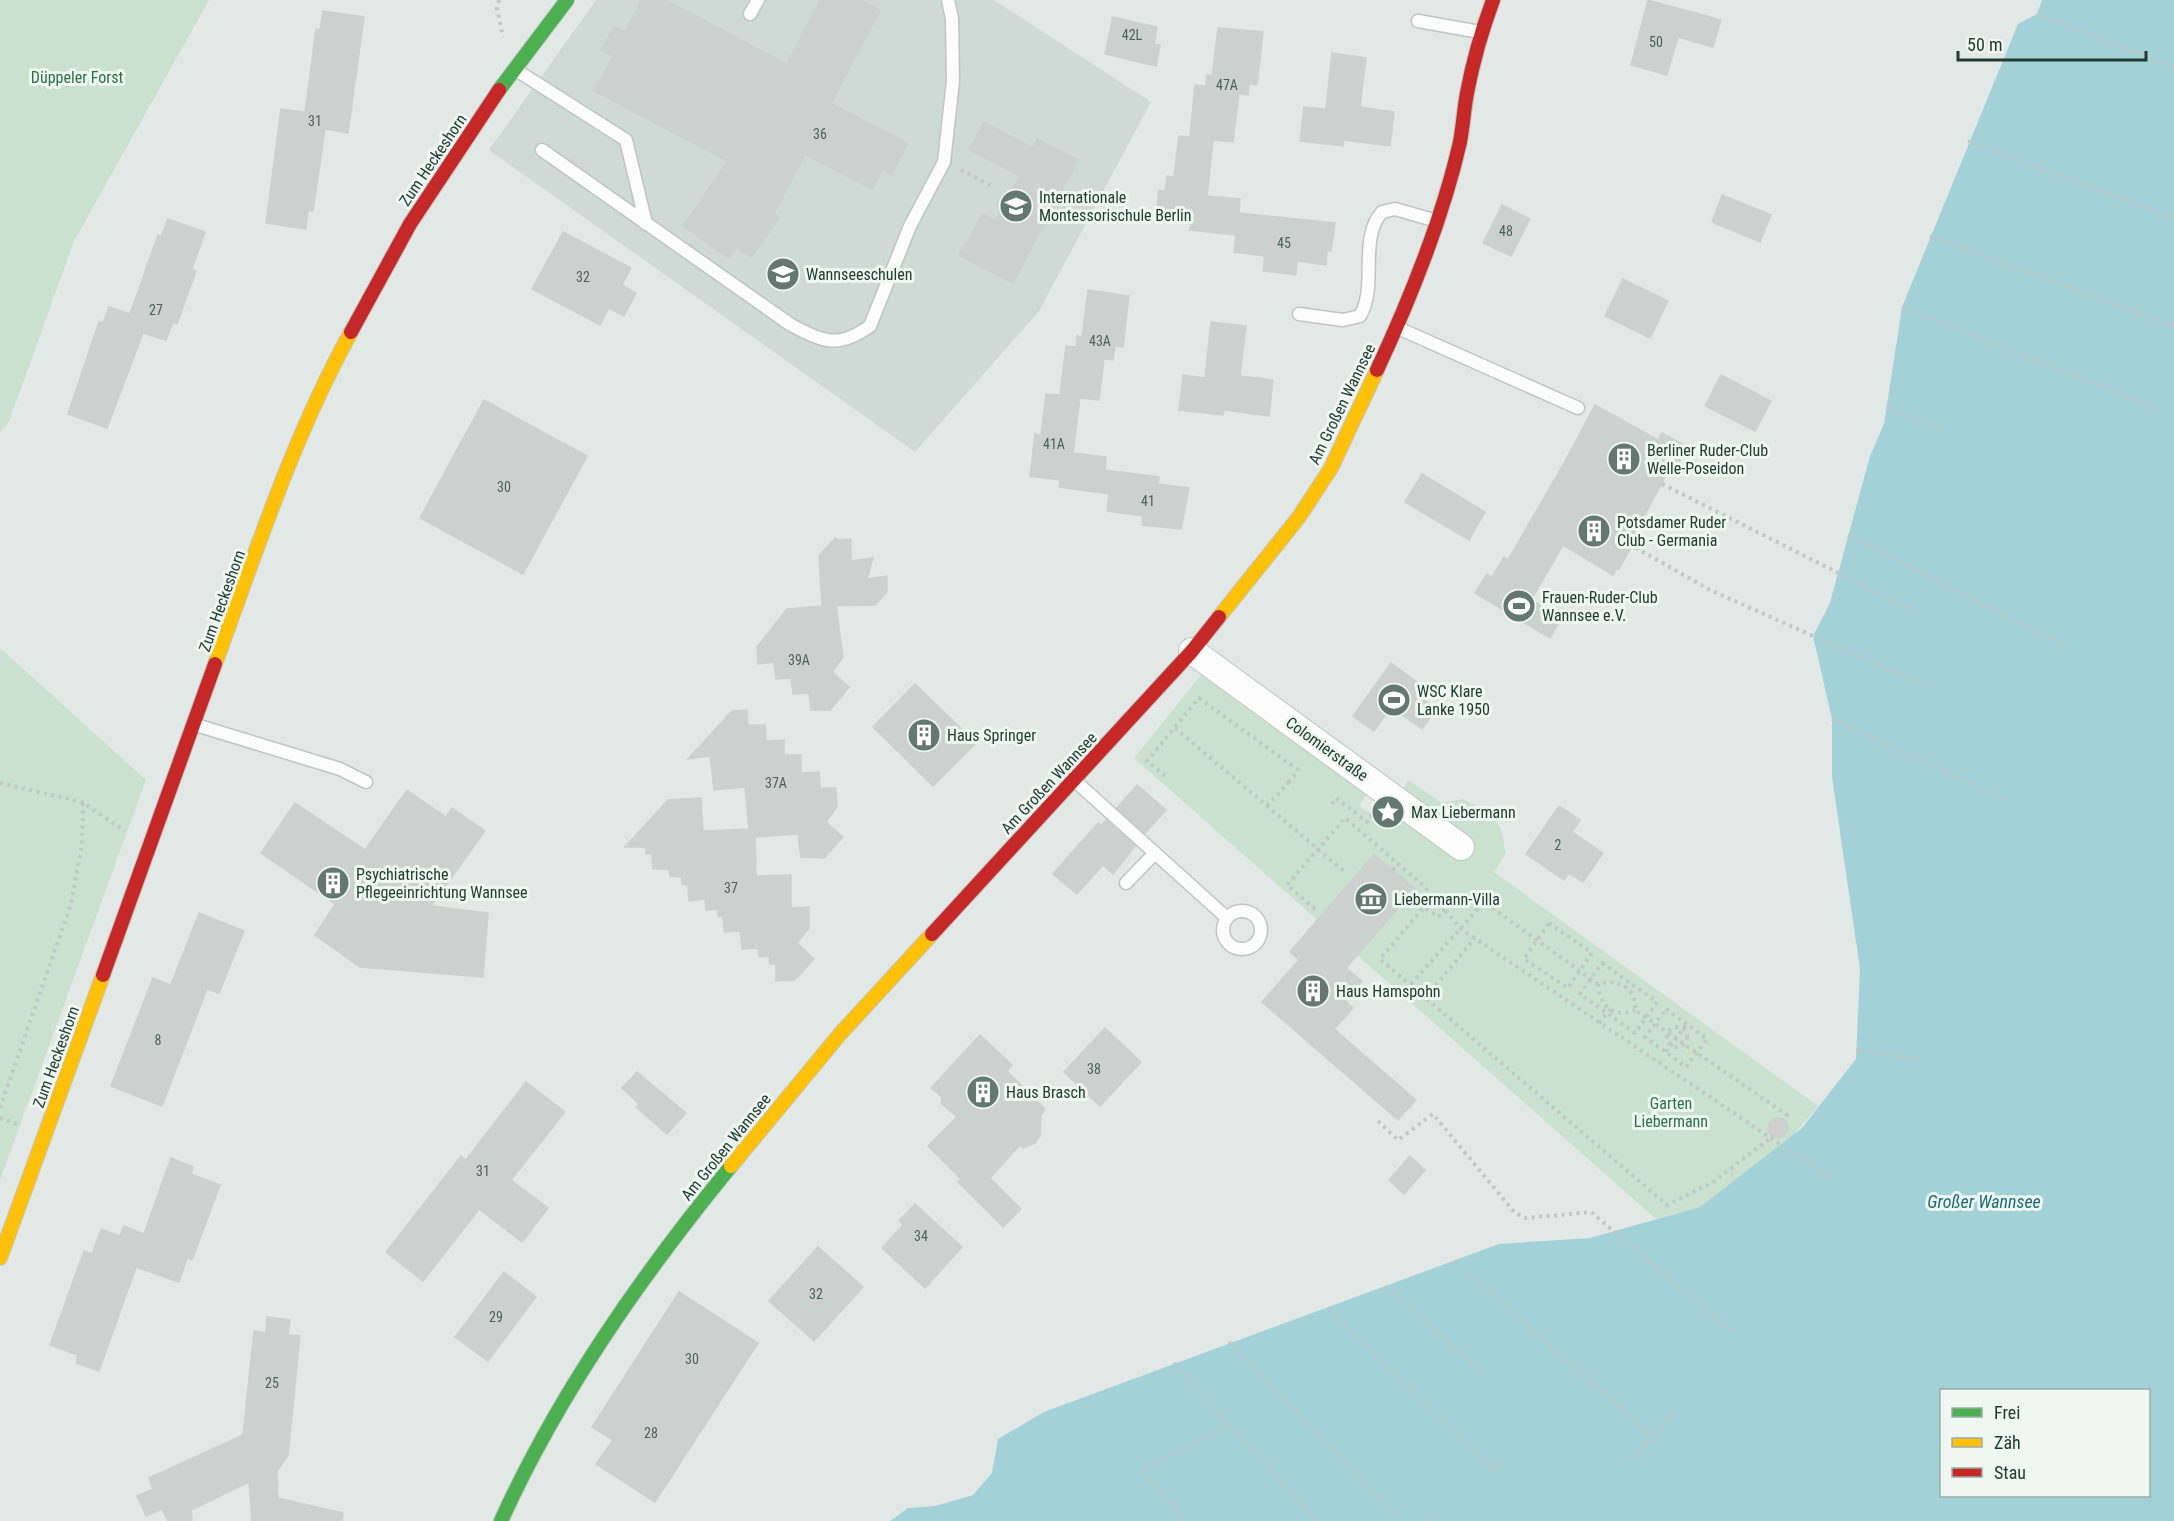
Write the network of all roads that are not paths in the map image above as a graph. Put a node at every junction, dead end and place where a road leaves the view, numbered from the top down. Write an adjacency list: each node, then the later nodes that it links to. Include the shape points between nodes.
1 (567, 0): 8 (street, Zum Heckeshorn)
2 (758, 0): 5 (lane)
3 (948, 0): 11 (lane, via 953,81 944,162 910,226 870,326 838,342 818,339 791,325)
4 (1493, 0): 7 (street, Am Großen Wannsee)
5 (750, 14)
6 (1418, 21): 7 (lane)
7 (1482, 32): 10 (street, Am Großen Wannsee, via 1460,141)
8 (515, 69): 11 (lane, via 626,140); 16 (street, Zum Heckeshorn, via 410,224 336,359 280,486)
9 (542, 150): 11 (lane)
10 (1438, 222): 12 (lane, via 1395,209 1382,212 1374,223 1366,302 1360,316 1343,320); 13 (street, Am Großen Wannsee)
11 (646, 224)
12 (1299, 314)
13 (1396, 328): 14 (lane); 15 (street, Am Großen Wannsee, via 1331,468 1299,517)
14 (1578, 408)
15 (1192, 651): 17 (street, Am Großen Wannsee); 19 (street, Colomierstraße)
16 (195, 724): 18 (lane, via 340,769); 23 (street, Zum Heckeshorn)
17 (1074, 780): 20 (lane); 24 (street, Am Großen Wannsee, via 840,1034 673,1237 592,1356 524,1470)
18 (366, 782)
19 (1461, 847)
20 (1155, 853): 21 (lane); 22 (lane)
21 (1126, 883)
22 (1227, 918)
23 (0, 1258)
24 (501, 1521)

